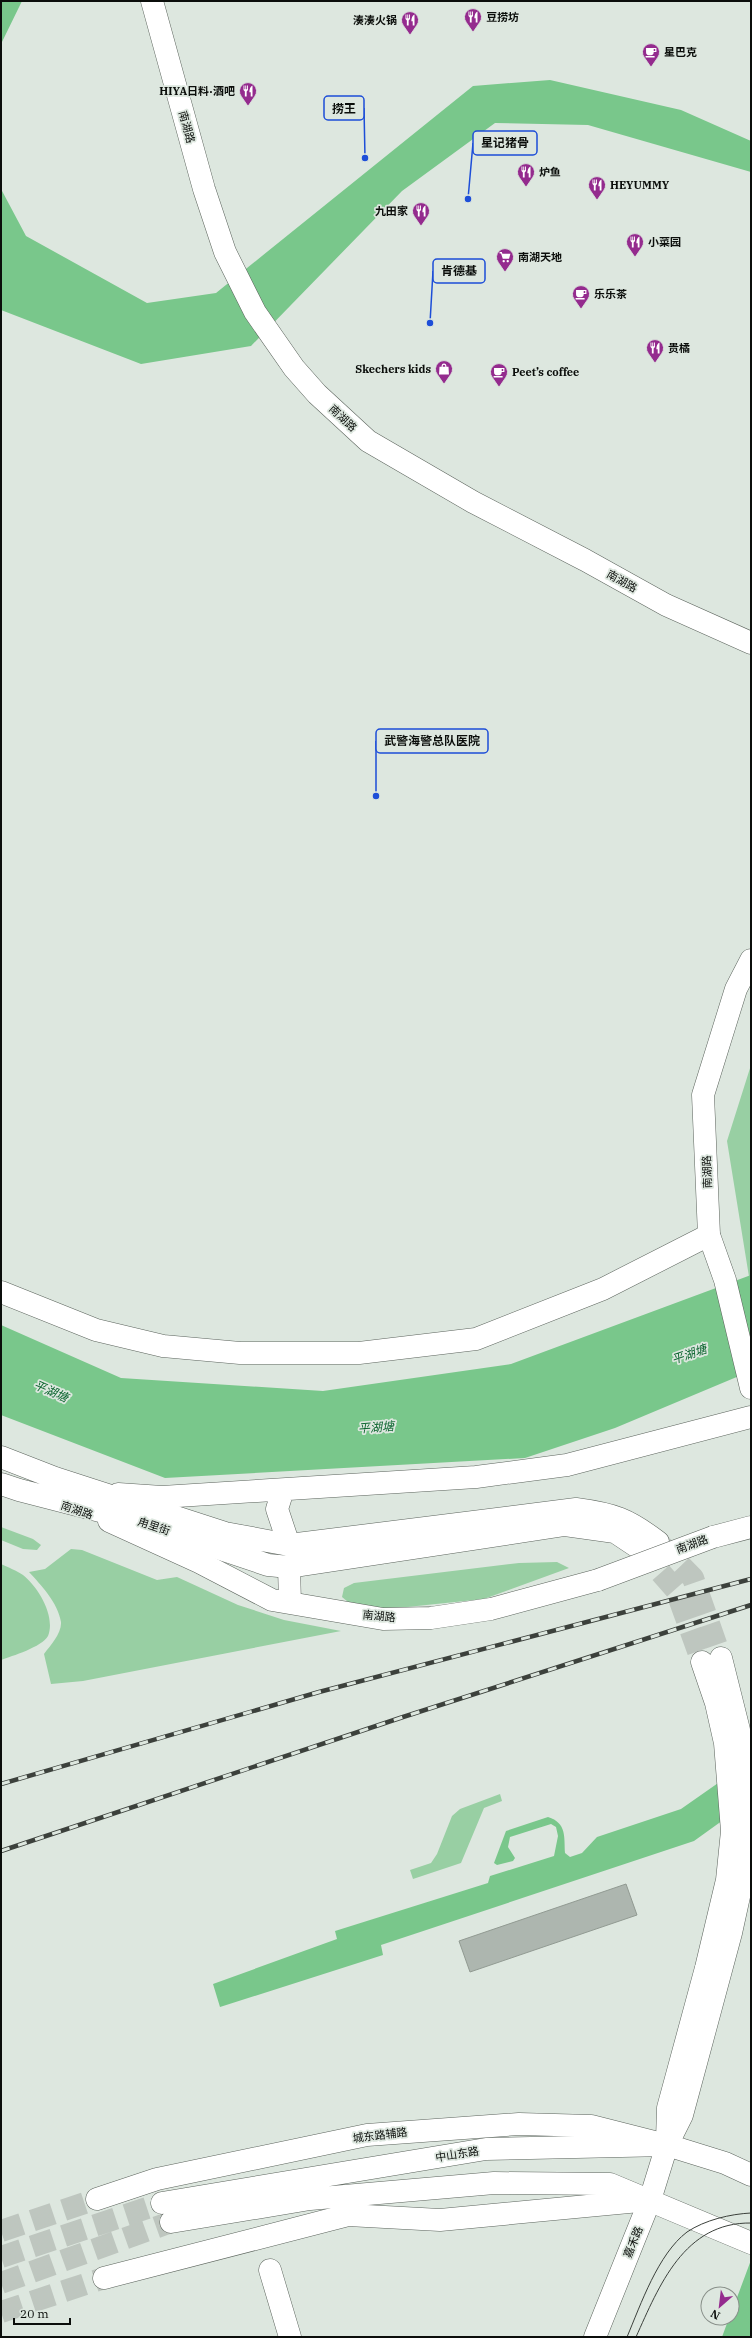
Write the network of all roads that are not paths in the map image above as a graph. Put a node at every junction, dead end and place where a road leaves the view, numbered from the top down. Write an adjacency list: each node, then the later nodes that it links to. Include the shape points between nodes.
1 (152, 1): 2 (street, 南湖路, via 204,189 225,252 255,312 294,368 317,394 368,441 473,502 666,605)
2 (751, 643)
3 (751, 960): 4 (street, 南湖路, via 736,989 703,1095)
4 (709, 1235): 5 (street, via 603,1289 476,1339 359,1353 240,1354 163,1346 96,1330); 6 (street, 南湖路, via 725,1280)
5 (1, 1292)
6 (750, 1385)
7 (751, 1417): 10 (street, via 567,1466 476,1477)
8 (1, 1457): 11 (street)
9 (10, 1487): 14 (street, 甪里街, via 131,1518 268,1565); 15 (street, 南湖路, via 119,1524 272,1600)
10 (283, 1490): 11 (street, via 162,1497); 13 (street, via 277,1508)
11 (101, 1492): 13 (street, via 225,1533)
12 (751, 1527): 15 (street, 南湖路, bridge, via 713,1537 598,1580 491,1609 431,1618 382,1619)
13 (288, 1545): 14 (street, 甪里街, via 576,1509 608,1513 639,1527 648,1545 615,1532 565,1525)
14 (298, 1566): 15 (street)
15 (290, 1603)
16 (712, 1660): 17 (street, 嘉禾路, via 716,1703 726,1743 732,1831 727,1880 668,2108)
17 (667, 2145): 18 (street, 中山东路, via 725,2163); 19 (street, 城东路辅路, via 591,2126 519,2124 367,2135 157,2179); 20 (street, 嘉禾路); 21 (street, 中山东路, via 486,2149)
18 (751, 2175)
19 (97, 2199)
20 (650, 2200): 22 (street, via 610,2184 494,2183 310,2199); 23 (street); 25 (street, via 440,2220 348,2215); 27 (street, 嘉禾路)
21 (162, 2203)
22 (171, 2222)
23 (751, 2243)
24 (270, 2270): 26 (street)
25 (104, 2278)
26 (290, 2337)
27 (596, 2337)

